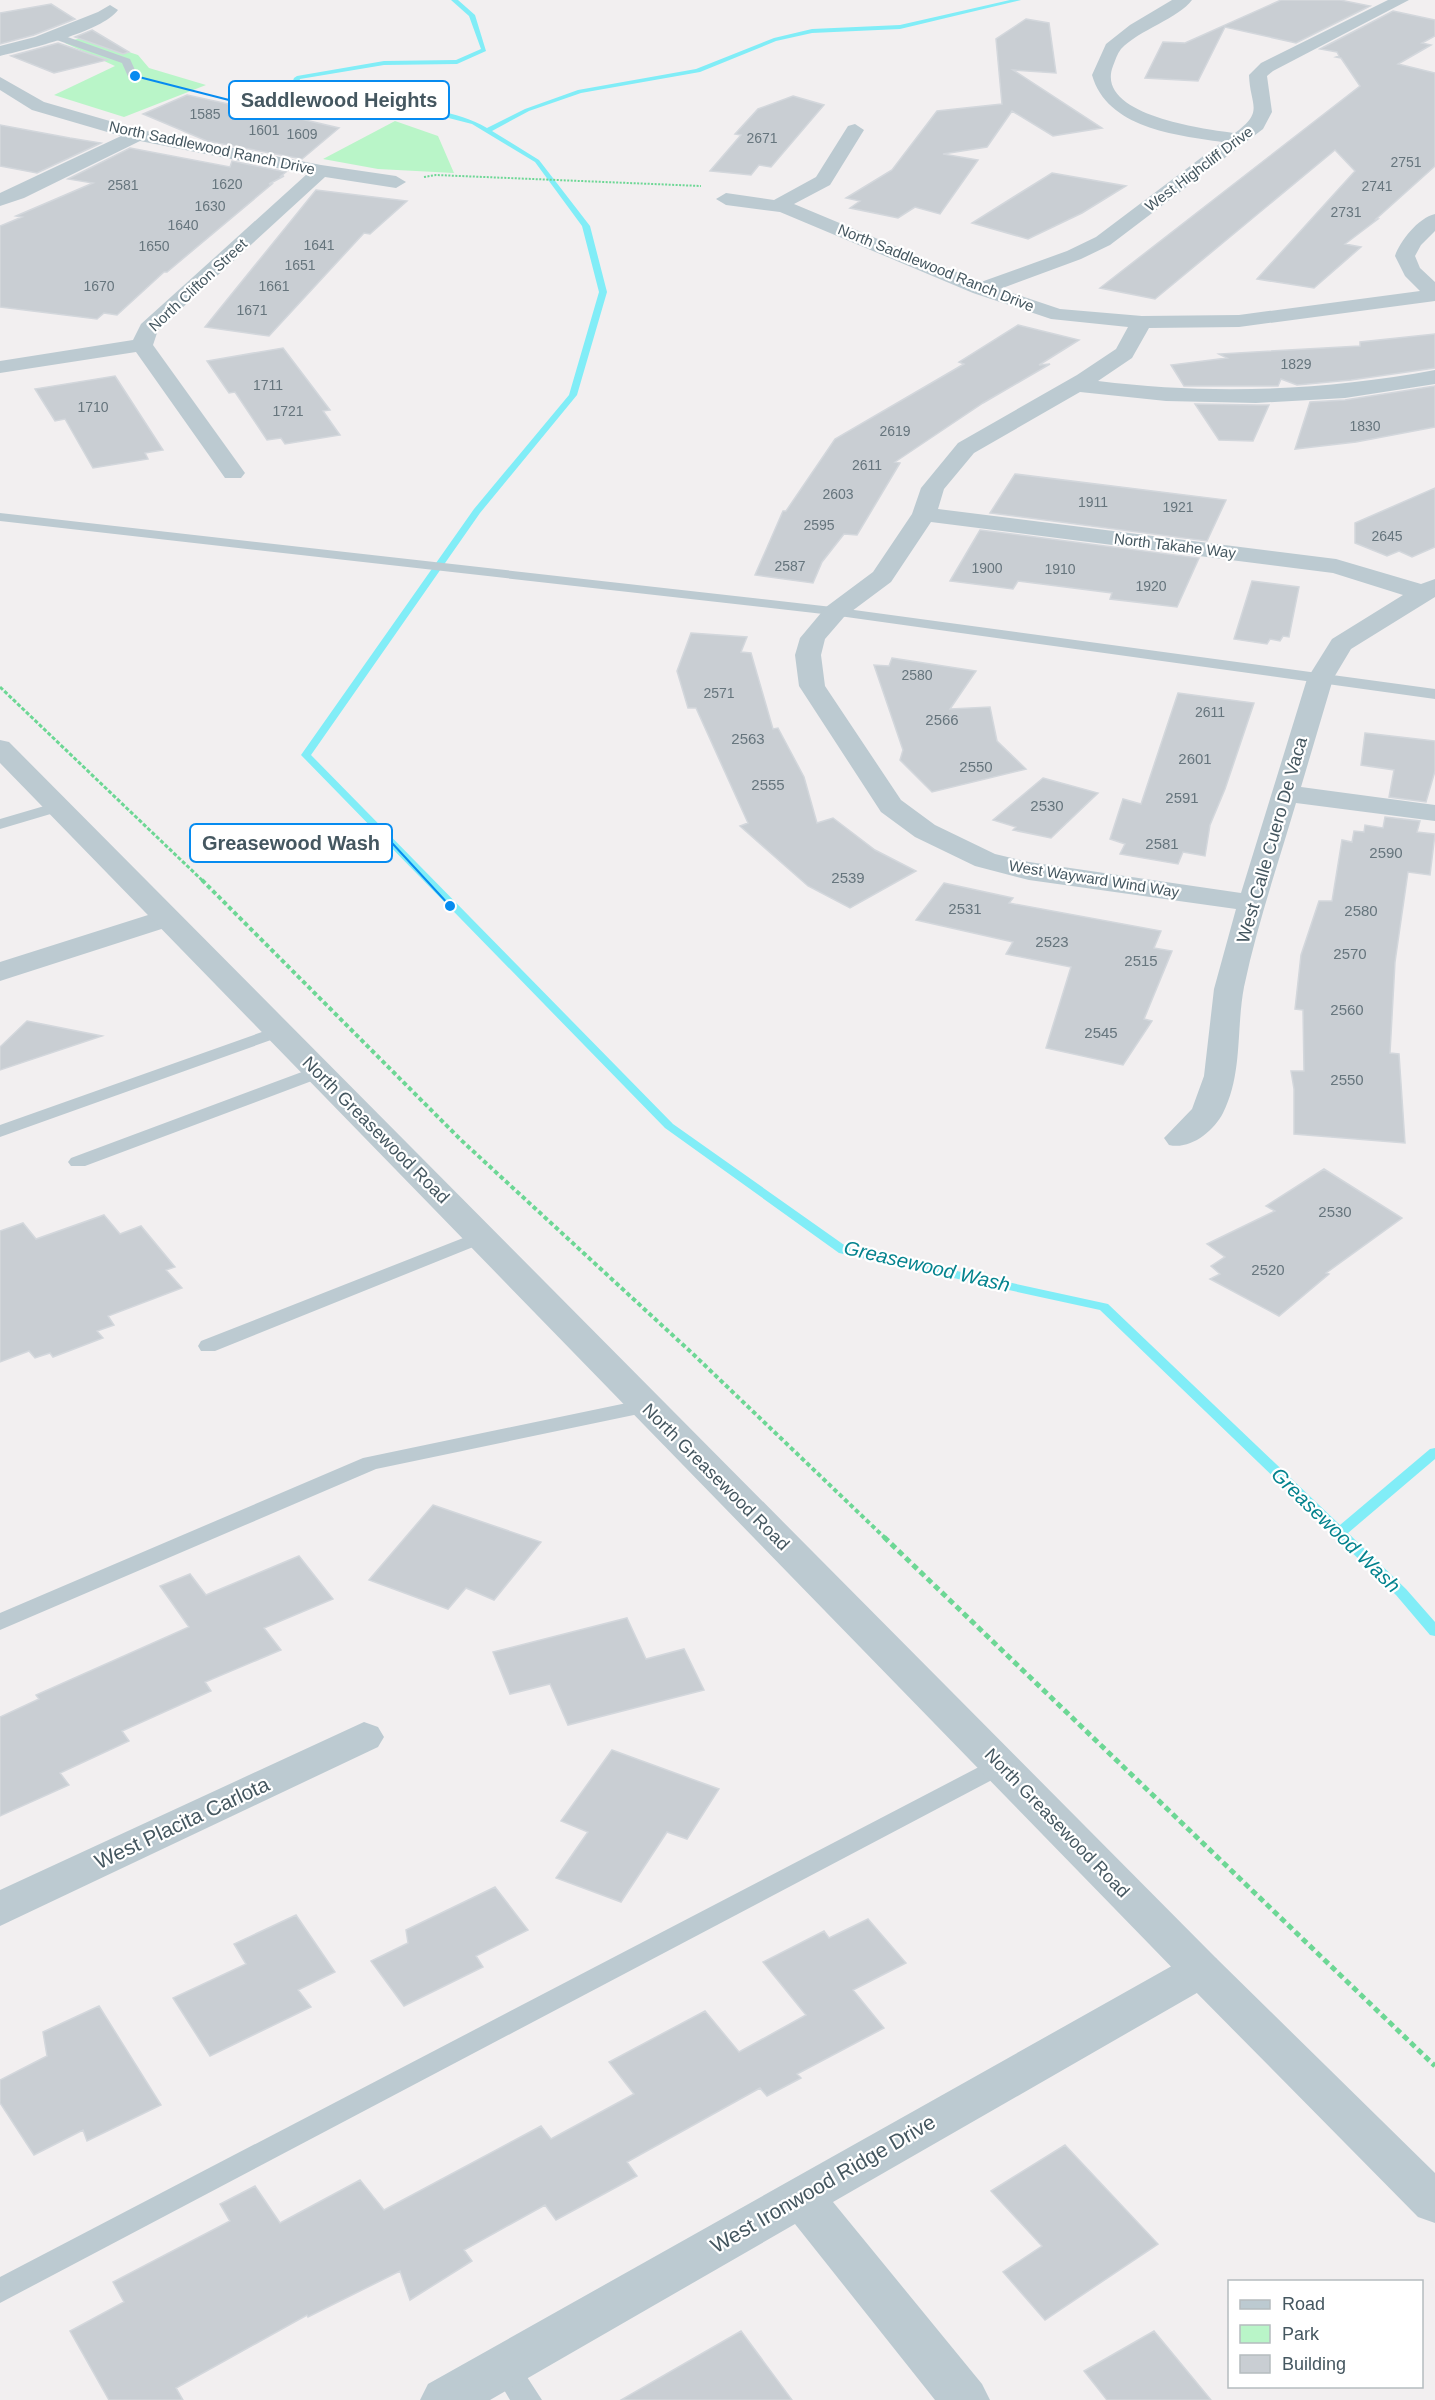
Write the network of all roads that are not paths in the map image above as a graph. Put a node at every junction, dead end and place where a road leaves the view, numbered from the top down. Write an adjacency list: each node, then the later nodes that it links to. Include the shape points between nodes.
1 (94, 0): 5 (street, via 108,4)
2 (1184, 0): 12 (street, via 1113,48 1101,75 1107,95 1124,109 1148,120)
3 (1401, 0): 12 (street, West Highcliff Drive, via 1267,67 1258,75 1257,87 1264,115 1257,126)
4 (131, 8): 5 (street)
5 (110, 10): 6 (street)
6 (55, 36): 7 (street); 8 (lane, via 126,61)
7 (0, 51)
8 (134, 79)
9 (0, 82): 11 (street, North Saddlewood Ranch Drive, via 38,106)
10 (855, 130): 17 (street, via 823,181)
11 (138, 135): 13 (street, North Saddlewood Ranch Drive); 15 (street)
12 (1238, 139): 19 (street, West Highcliff Drive, via 1104,240)
13 (321, 171): 14 (street, North Saddlewood Ranch Drive); 22 (street, North Clifton Street, via 148,328)
14 (396, 182)
15 (6, 194)
16 (726, 199): 17 (street, North Saddlewood Ranch Drive)
17 (777, 206): 19 (street, North Saddlewood Ranch Drive)
18 (1435, 220): 20 (street, via 1407,245 1404,254 1410,273)
19 (980, 289): 21 (street, North Saddlewood Ranch Drive, via 1058,315)
20 (1435, 294): 21 (street, North Saddlewood Ranch Drive, via 1239,321)
21 (1142, 322): 25 (street, West Wayward Wind Way, via 1124,353)
22 (142, 345): 23 (street); 26 (street, North Clifton Street)
23 (0, 368)
24 (1435, 377): 25 (street, via 1348,392 1279,398 1204,398)
25 (1075, 385): 27 (street, West Wayward Wind Way, via 966,448 933,488)
26 (233, 473)
27 (924, 514): 29 (street, North Takahe Way, via 1336,566); 30 (street, West Wayward Wind Way, via 882,577)
28 (0, 517): 30 (lane)
29 (1429, 590): 31 (street, West Calle Cuero De Vaca, via 1341,644)
30 (835, 612): 31 (lane); 38 (street, West Wayward Wind Way, via 813,638 808,655 812,686 891,806 925,831 985,860 1029,871)
31 (1320, 679): 32 (lane); 34 (street, West Calle Cuero De Vaca)
32 (1435, 694)
33 (0, 748): 35 (street, North Greasewood Road)
34 (1286, 793): 36 (street); 38 (street, West Calle Cuero De Vaca)
35 (58, 807): 37 (lane); 39 (street, North Greasewood Road)
36 (1435, 813)
37 (0, 824)
38 (1252, 903): 44 (street, West Calle Cuero De Vaca, via 1229,990 1220,1076 1207,1113)
39 (167, 918): 40 (street); 41 (street, North Greasewood Road)
40 (0, 972)
41 (279, 1031): 42 (street, North Greasewood Road); 43 (lane)
42 (318, 1072): 45 (lane); 46 (street, North Greasewood Road)
43 (0, 1131)
44 (1180, 1138)
45 (78, 1162)
46 (481, 1237): 47 (lane); 48 (street, North Greasewood Road)
47 (208, 1346)
48 (646, 1406): 49 (lane, via 371,1463); 51 (street, North Greasewood Road)
49 (0, 1622)
50 (364, 1737): 52 (street, West Placita Carlota)
51 (1000, 1765): 53 (street, North Greasewood Road); 56 (lane)
52 (0, 1909)
53 (1202, 1970): 54 (street, West Ironwood Ridge Drive); 55 (street, North Greasewood Road)
54 (800, 2196): 57 (street, West Ironwood Ridge Drive); 59 (street)
55 (1435, 2203)
56 (0, 2291)
57 (515, 2383): 58 (street, West Ironwood Ridge Drive)
58 (445, 2400)
59 (965, 2400)

